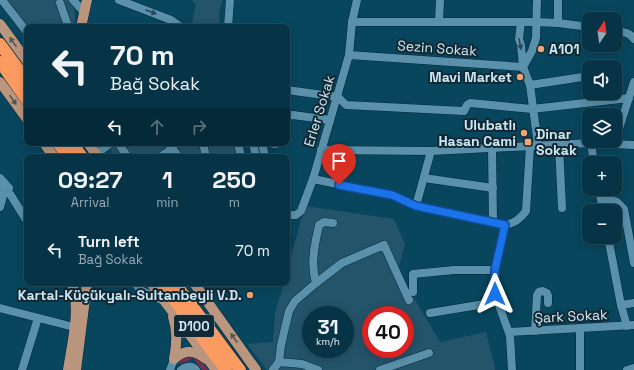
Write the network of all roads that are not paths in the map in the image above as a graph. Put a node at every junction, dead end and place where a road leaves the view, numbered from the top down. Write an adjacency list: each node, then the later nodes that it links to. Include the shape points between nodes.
1 (2, 0): 23 (street)
2 (73, 0): 11 (street)
3 (87, 0): 11 (main road)
4 (119, 0): 20 (street, one-way to 20)
5 (230, 0): 21 (street)
6 (358, 0): 12 (street, Erler Sokak)
7 (440, 0): 13 (street)
8 (536, 0): 15 (street)
9 (558, 0): 16 (street)
10 (60, 3): 18 (street)
11 (84, 12): 19 (main road)
12 (352, 22): 13 (street); 27 (street, Erler Sokak)
13 (439, 22): 14 (street)
14 (521, 22): 15 (street); 30 (street, one-way to 30, via 519,39)
15 (536, 22): 16 (street); 30 (street, via 537,30 532,51)
16 (558, 23): 22 (street)
17 (0, 24): 28 (main road, one-way to 17)
18 (67, 24)
19 (82, 24)
20 (177, 24)
21 (228, 24)
22 (582, 26)
23 (24, 28)
24 (622, 31): 25 (street, via 631,34)
25 (634, 39)
26 (0, 44): 31 (highway)
27 (349, 55): 30 (street, Sezin Sokak); 38 (street, Erler Sokak)
28 (24, 57)
29 (0, 62): 37 (highway)
30 (523, 66): 35 (street)
31 (24, 77)
32 (582, 77): 35 (street)
33 (0, 82): 41 (main road, one-way to 41)
34 (634, 82): 39 (street)
35 (530, 85): 40 (street)
36 (290, 90): 38 (street)
37 (24, 96)
38 (338, 97): 40 (street, via 346,105 464,111 470,104); 43 (street, Erler Sokak)
39 (629, 98): 40 (street); 44 (street)
40 (532, 109): 51 (street)
41 (24, 115)
42 (290, 116): 43 (street)
43 (330, 120): 53 (street, Erler Sokak)
44 (622, 120)
45 (622, 143): 48 (street)
46 (582, 144): 47 (street)
47 (559, 145): 51 (street); 66 (street)
48 (634, 145)
49 (107, 146): 55 (street)
50 (170, 146): 56 (street); 57 (street)
51 (534, 146): 52 (street); 72 (street, via 526,212 520,219)
52 (492, 148): 54 (street); 62 (street)
53 (321, 150): 54 (street); 60 (street, Erler Sokak)
54 (430, 151): 59 (street)
55 (97, 154)
56 (163, 154)
57 (177, 154)
58 (0, 178): 67 (street)
59 (424, 178): 62 (street); 64 (street)
60 (313, 180): 64 (street, via 392,195); 68 (street, Erler Sokak, via 301,211 296,215)
61 (3, 187): 65 (street); 69 (street)
62 (493, 188): 70 (street)
63 (606, 196): 74 (street, via 624,209)
64 (416, 206): 70 (street)
65 (0, 207)
66 (562, 208)
67 (24, 209)
68 (290, 215)
69 (24, 217)
70 (493, 222): 72 (street)
71 (333, 223): 76 (street, via 324,222 319,225 313,260 313,276)
72 (505, 225): 75 (street)
73 (609, 244): 90 (street)
74 (634, 263)
75 (495, 270): 84 (street, via 413,274); 86 (street)
76 (316, 283): 85 (street, via 342,263 384,245); 101 (street, via 295,301 289,311 280,345)
77 (73, 286): 95 (main road, via 76,297)
78 (87, 286): 102 (main road)
79 (137, 286): 89 (street)
80 (153, 286): 89 (main road)
81 (164, 286): 111 (highway, D100)
82 (177, 286): 112 (highway, D100)
83 (199, 286): 113 (main road, one-way to 83)
84 (413, 292)
85 (409, 300)
86 (497, 302): 92 (street); 98 (street)
87 (548, 303): 97 (street, via 547,293 539,292)
88 (634, 303): 90 (street)
89 (168, 305): 100 (main road, via 176,327); 103 (main road)
90 (621, 305): 94 (street)
91 (0, 308): 93 (street)
92 (430, 313)
93 (38, 318): 95 (street); 105 (street)
94 (631, 325): 96 (street, Şark Sokak)
95 (74, 327): 106 (main road)
96 (580, 328): 97 (street, Şark Sokak); 118 (street)
97 (535, 330): 98 (street, Şark Sokak)
98 (509, 332): 117 (street)
99 (429, 353): 116 (street)
100 (174, 359): 103 (main road, via 181,354 192,352); 108 (street)
101 (279, 362): 114 (street); 115 (street, via 302,364)
102 (77, 365): 107 (main road)
103 (213, 366)
104 (634, 368): 119 (street)
105 (22, 370)
106 (68, 370)
107 (72, 370)
108 (170, 370)
109 (181, 370): 110 (street, via 191,366)
110 (196, 370)
111 (226, 370)
112 (240, 370)
113 (256, 370)
114 (273, 370)
115 (318, 370)
116 (380, 370)
117 (512, 370)
118 (580, 370)
119 (627, 370)

